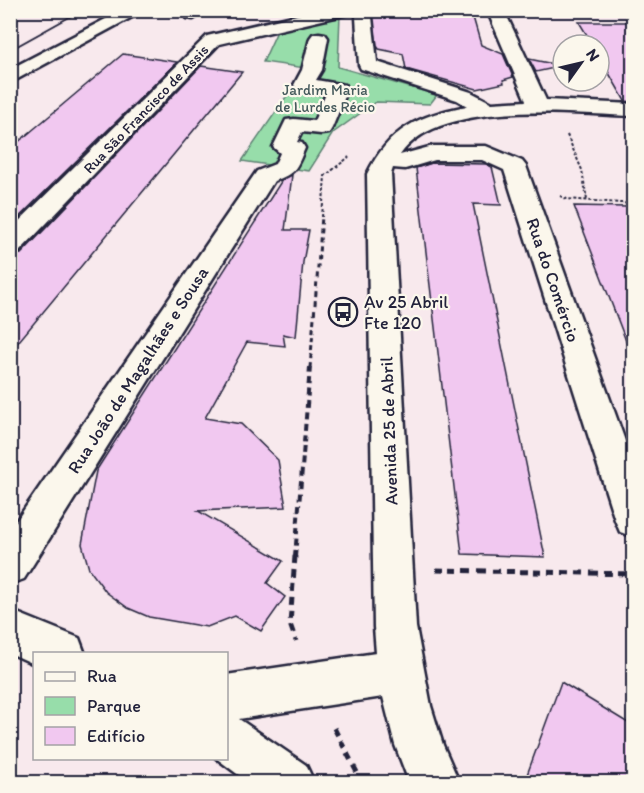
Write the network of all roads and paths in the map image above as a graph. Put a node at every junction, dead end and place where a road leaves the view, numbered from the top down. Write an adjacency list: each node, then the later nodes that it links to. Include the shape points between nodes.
1 (136, 10): 6 (street)
2 (342, 10): 14 (street, Rua São Francisco de Assis, via 213,40)
3 (495, 10): 7 (street)
4 (364, 17): 8 (street, via 368,66 464,96)
5 (318, 38): 16 (street, Rua João de Magalhães e Sousa, via 312,70 304,85 339,89 321,129 294,125 284,147 294,148 284,169 265,176)
6 (10, 77)
7 (548, 107): 8 (street, Avenida 25 de Abril); 9 (street, Avenida 25 de Abril); 12 (path, via 582,170)
8 (490, 110): 10 (street, Avenida 25 de Abril, via 462,112 422,125)
9 (633, 110)
10 (371, 156): 11 (street, Rua do Comércio, via 405,162 433,153 486,153 514,166); 17 (street, Avenida 25 de Abril, via 379,174); 19 (path, via 325,176)
11 (520, 182): 12 (path, via 567,199); 15 (street, Rua do Comércio)
12 (587, 200): 13 (path)
13 (633, 204)
14 (10, 246)
15 (633, 520)
16 (10, 565)
17 (394, 569): 18 (path); 22 (street, Avenida 25 de Abril)
18 (633, 574)
19 (290, 624)
20 (10, 631): 21 (street)
21 (58, 652)
22 (400, 672): 23 (street); 26 (street, Avenida 25 de Abril, via 420,753)
23 (228, 698)
24 (228, 738): 25 (street)
25 (290, 783)
26 (434, 783)

